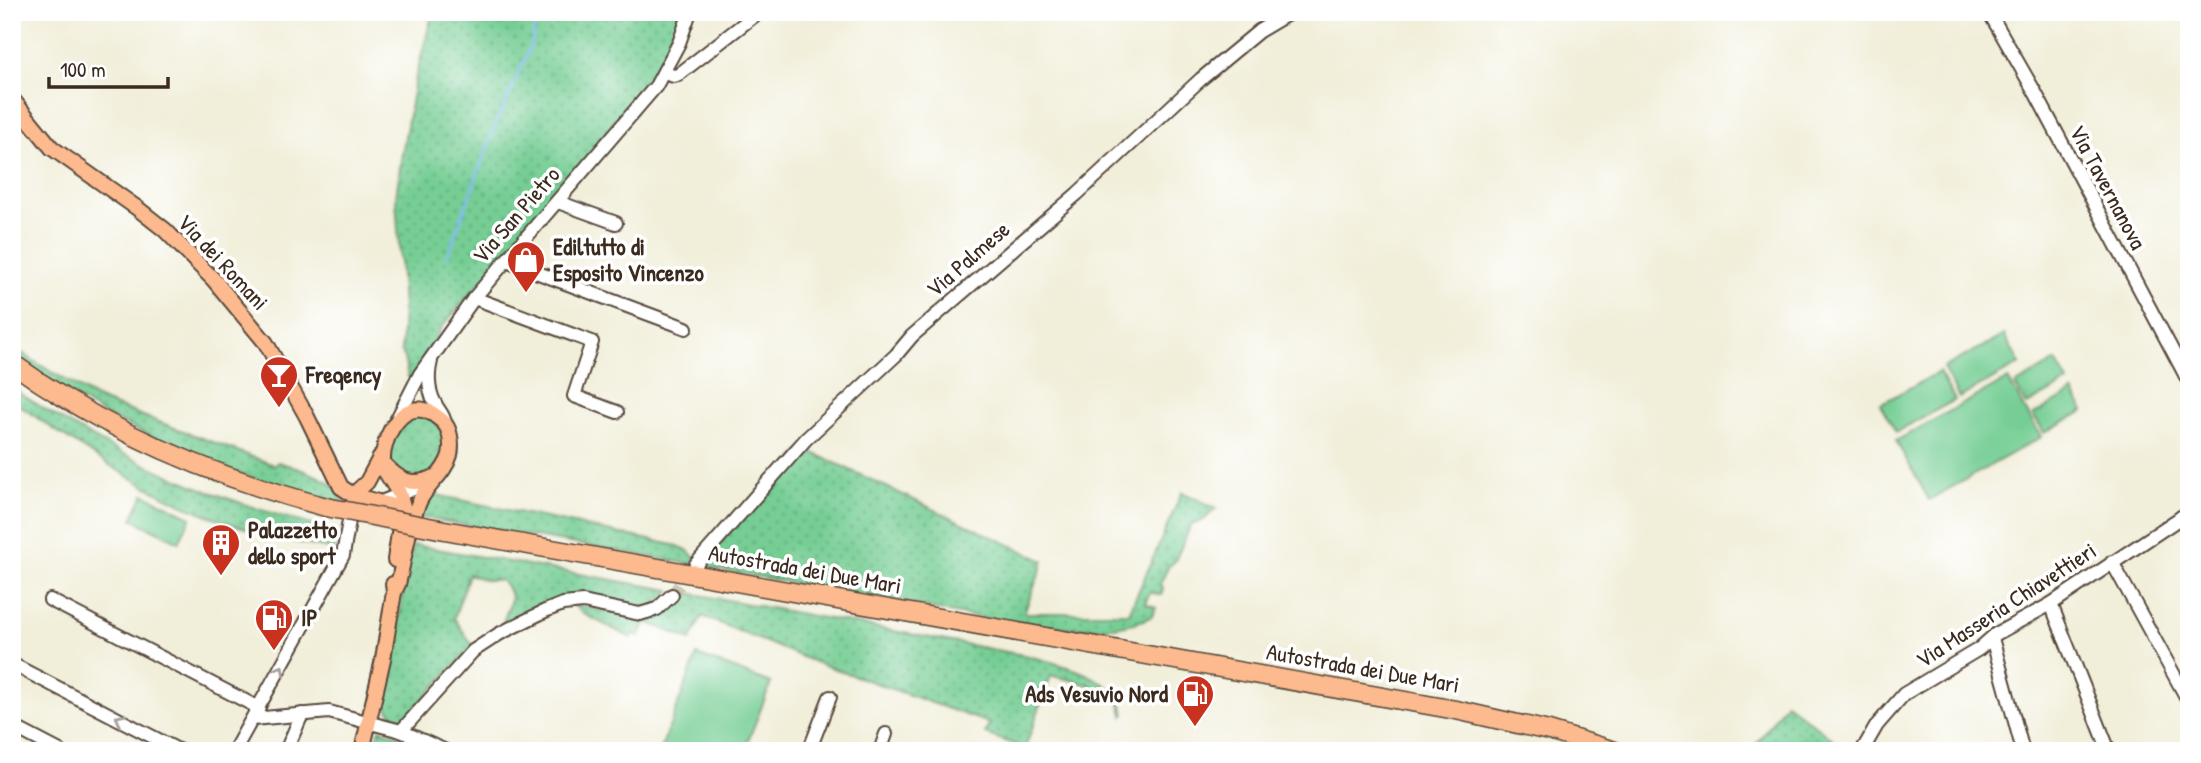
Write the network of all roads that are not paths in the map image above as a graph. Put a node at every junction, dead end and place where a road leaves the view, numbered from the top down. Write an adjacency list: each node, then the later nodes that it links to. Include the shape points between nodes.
1 (690, 12): 5 (street, Via San Pietro)
2 (758, 12): 5 (street, via 678,75)
3 (1292, 12): 31 (street, Via Palmese, via 1259,31 1201,79 1077,194 912,336 806,439)
4 (1989, 12): 14 (street, Via Tavernanova)
5 (664, 73): 7 (street, Via San Pietro)
6 (12, 99): 23 (main road, Via dei Romani, via 52,148 165,230 215,280 266,343 341,487)
7 (558, 202): 8 (street); 9 (street, Via San Pietro)
8 (615, 223)
9 (506, 261): 10 (street, Via San Pietro); 11 (street)
10 (474, 298): 12 (street, Via San Pietro); 16 (street, via 593,342 574,396)
11 (686, 328)
12 (432, 358): 17 (street, Via San Pietro); 18 (street, via 428,375 432,397)
13 (12, 363): 28 (highway, Autostrada dei Due Mari, bridge, via 96,417 176,457 326,507)
14 (2187, 375)
15 (12, 376): 28 (highway, Autostrada dei Due Mari, via 129,447 211,482 323,518)
16 (617, 412)
17 (396, 422): 18 (main road, via 403,414 419,410); 19 (main road)
18 (445, 424): 20 (main road, via 450,457)
19 (383, 459): 21 (main road, via 399,477); 22 (main road, via 384,470); 23 (main road)
20 (439, 475): 21 (main road); 32 (main road, via 415,514)
21 (423, 483): 22 (street)
22 (399, 493): 24 (street); 26 (main road)
23 (353, 495): 24 (main road); 29 (street)
24 (380, 502): 26 (main road); 29 (street, via 359,515)
25 (2185, 514): 27 (street); 30 (street, Via Masseria Chiavettieri)
26 (403, 515): 32 (main road)
27 (2189, 531)
28 (437, 534): 54 (highway, Autostrada dei Due Mari, via 1432,716); 55 (highway, Autostrada dei Due Mari, via 1434,706 1549,730)
29 (345, 550): 40 (street, one-way to 29)
30 (2112, 562): 35 (street, Via Masseria Chiavettieri); 39 (street)
31 (696, 564)
32 (394, 592): 42 (main road)
33 (672, 596): 44 (street, via 657,609 640,614 583,602 545,611 472,651)
34 (50, 600): 40 (street)
35 (2051, 604): 36 (street, Via Masseria Chiavettieri); 58 (street)
36 (1992, 638): 56 (street, Via Masseria Chiavettieri, via 1904,694); 57 (street)
37 (12, 664): 47 (street, one-way to 37)
38 (830, 696): 52 (street)
39 (2189, 702)
40 (256, 714): 41 (street); 48 (street)
41 (302, 714): 42 (street, via 329,712); 49 (street)
42 (369, 721): 44 (street); 50 (main road)
43 (12, 726): 46 (street)
44 (401, 731): 51 (street)
45 (886, 734): 53 (street)
46 (60, 751)
47 (180, 751)
48 (234, 751)
49 (286, 751)
50 (362, 751)
51 (446, 751)
52 (809, 751)
53 (880, 751)
54 (1579, 751)
55 (1615, 751)
56 (1862, 751)
57 (2023, 751)
58 (2109, 751)

